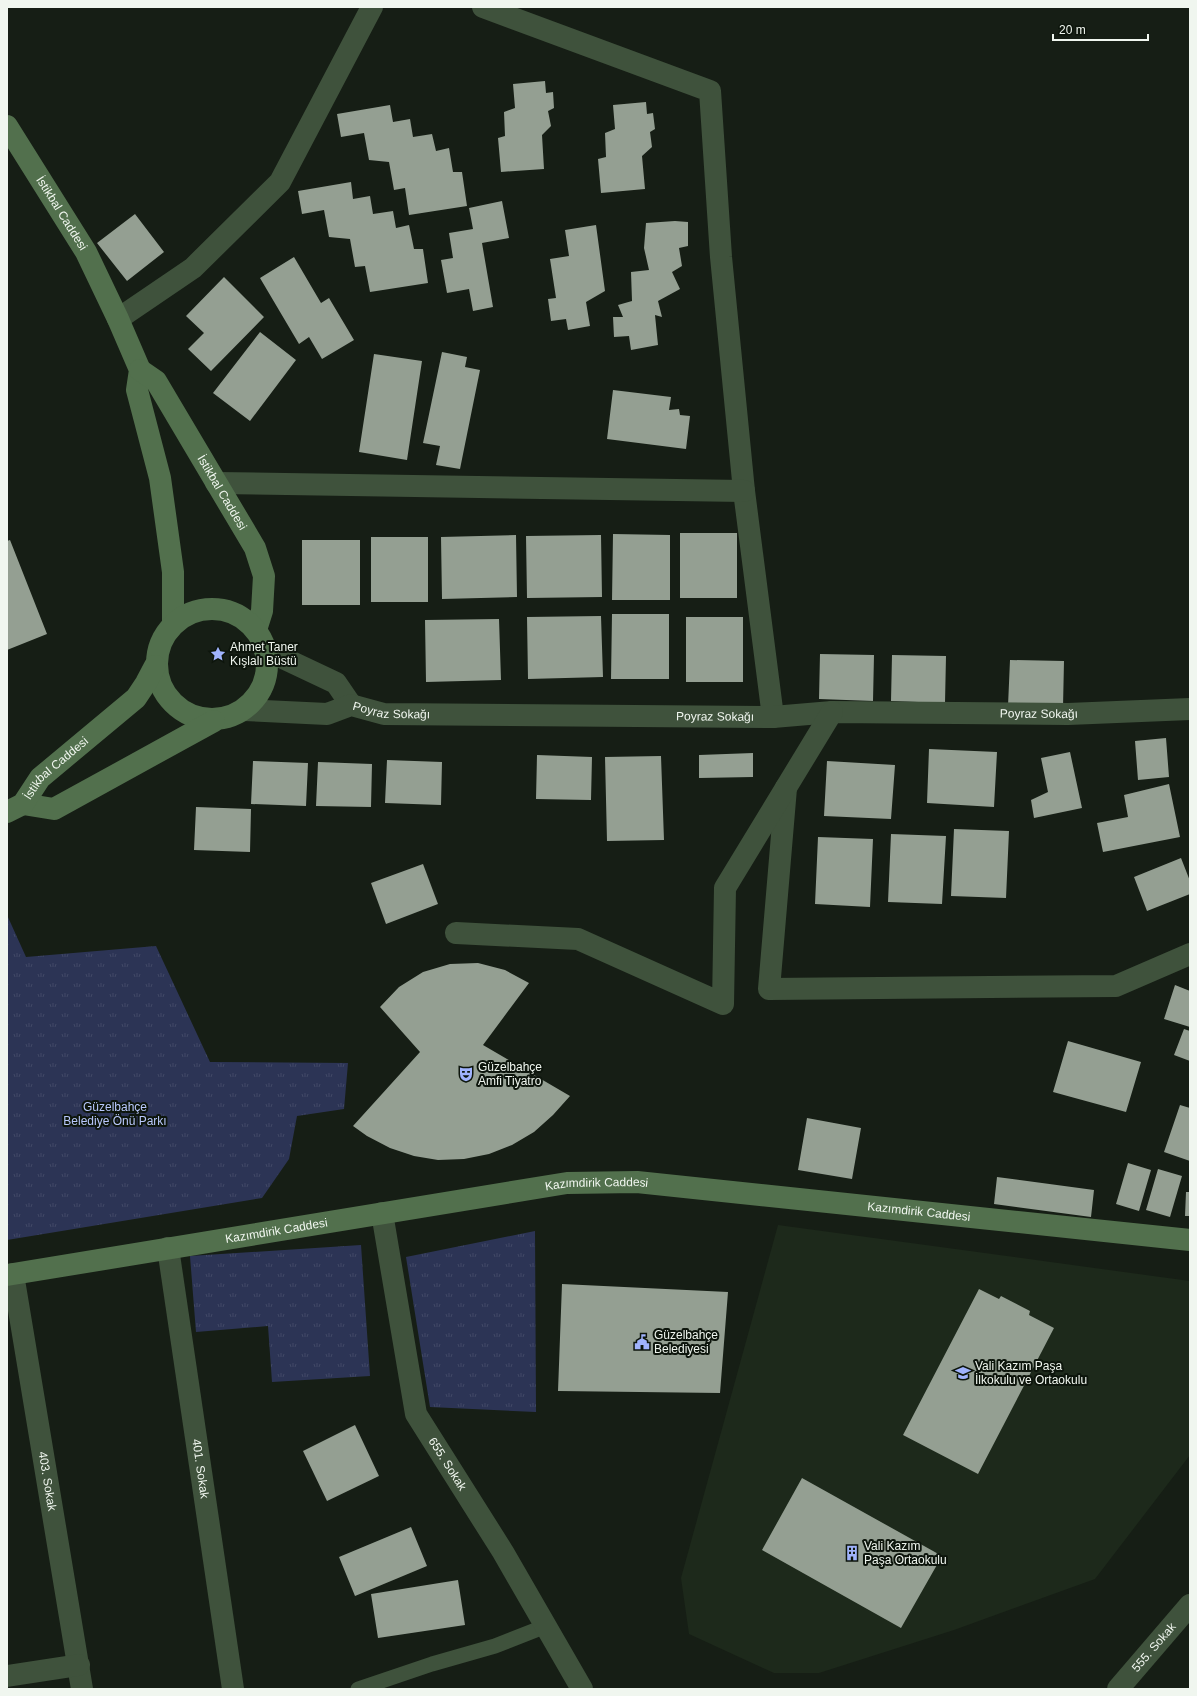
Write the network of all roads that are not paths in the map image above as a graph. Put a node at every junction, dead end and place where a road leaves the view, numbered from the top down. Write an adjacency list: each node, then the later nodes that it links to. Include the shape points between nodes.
1 (372, 7): 4 (street, via 280,182 193,268)
2 (483, 7): 7 (street, via 710,91 721,257)
3 (7, 126): 4 (main road, İstikbal Caddesi, via 86,252)
4 (118, 319): 5 (main road, İstikbal Caddesi)
5 (140, 370): 6 (main road, İstikbal Caddesi, via 156,381); 8 (main road, via 137,390 160,478 173,572)
6 (216, 483): 7 (street); 9 (main road, İstikbal Caddesi, via 255,548 264,576)
7 (744, 492): 15 (street)
8 (173, 624): 9 (main road, via 187,614 204,609 222,609 238,615); 10 (main road, via 162,638)
9 (260, 639): 11 (street, via 336,683); 13 (main road, via 267,663 265,679 257,696)
10 (156, 666): 16 (main road, via 162,689 173,705 189,716); 18 (main road, İstikbal Caddesi, via 136,698 40,778)
11 (351, 705): 13 (street, Poyraz Sokağı, via 327,714); 15 (street, Poyraz Sokağı, via 384,714)
12 (1190, 709): 14 (street, Poyraz Sokağı, via 1068,714)
13 (244, 710): 16 (main road)
14 (832, 712): 15 (street, Poyraz Sokağı); 17 (street)
15 (773, 717)
16 (214, 721): 18 (main road, İstikbal Caddesi, via 54,809)
17 (786, 788): 19 (street, via 724,888 723,1004 578,939); 20 (street, via 768,989 1116,986)
18 (15, 808)
19 (456, 933)
20 (1190, 954)
21 (382, 1213): 22 (main road, Kazımdirik Caddesi, via 567,1183 637,1182); 23 (main road, Kazımdirik Caddesi); 26 (street, 655. Sokak, via 416,1414 503,1552)
22 (1190, 1240)
23 (168, 1248): 24 (main road, Kazımdirik Caddesi); 30 (street, 401. Sokak)
24 (10, 1274): 27 (street, 403. Sokak)
25 (1190, 1605): 33 (street, 555. Sokak)
26 (546, 1626): 31 (lane, via 495,1646); 32 (street, 655. Sokak)
27 (79, 1665): 28 (street); 29 (street, 403. Sokak)
28 (7, 1676)
29 (82, 1689)
30 (233, 1689)
31 (358, 1689)
32 (582, 1689)
33 (1118, 1689)

